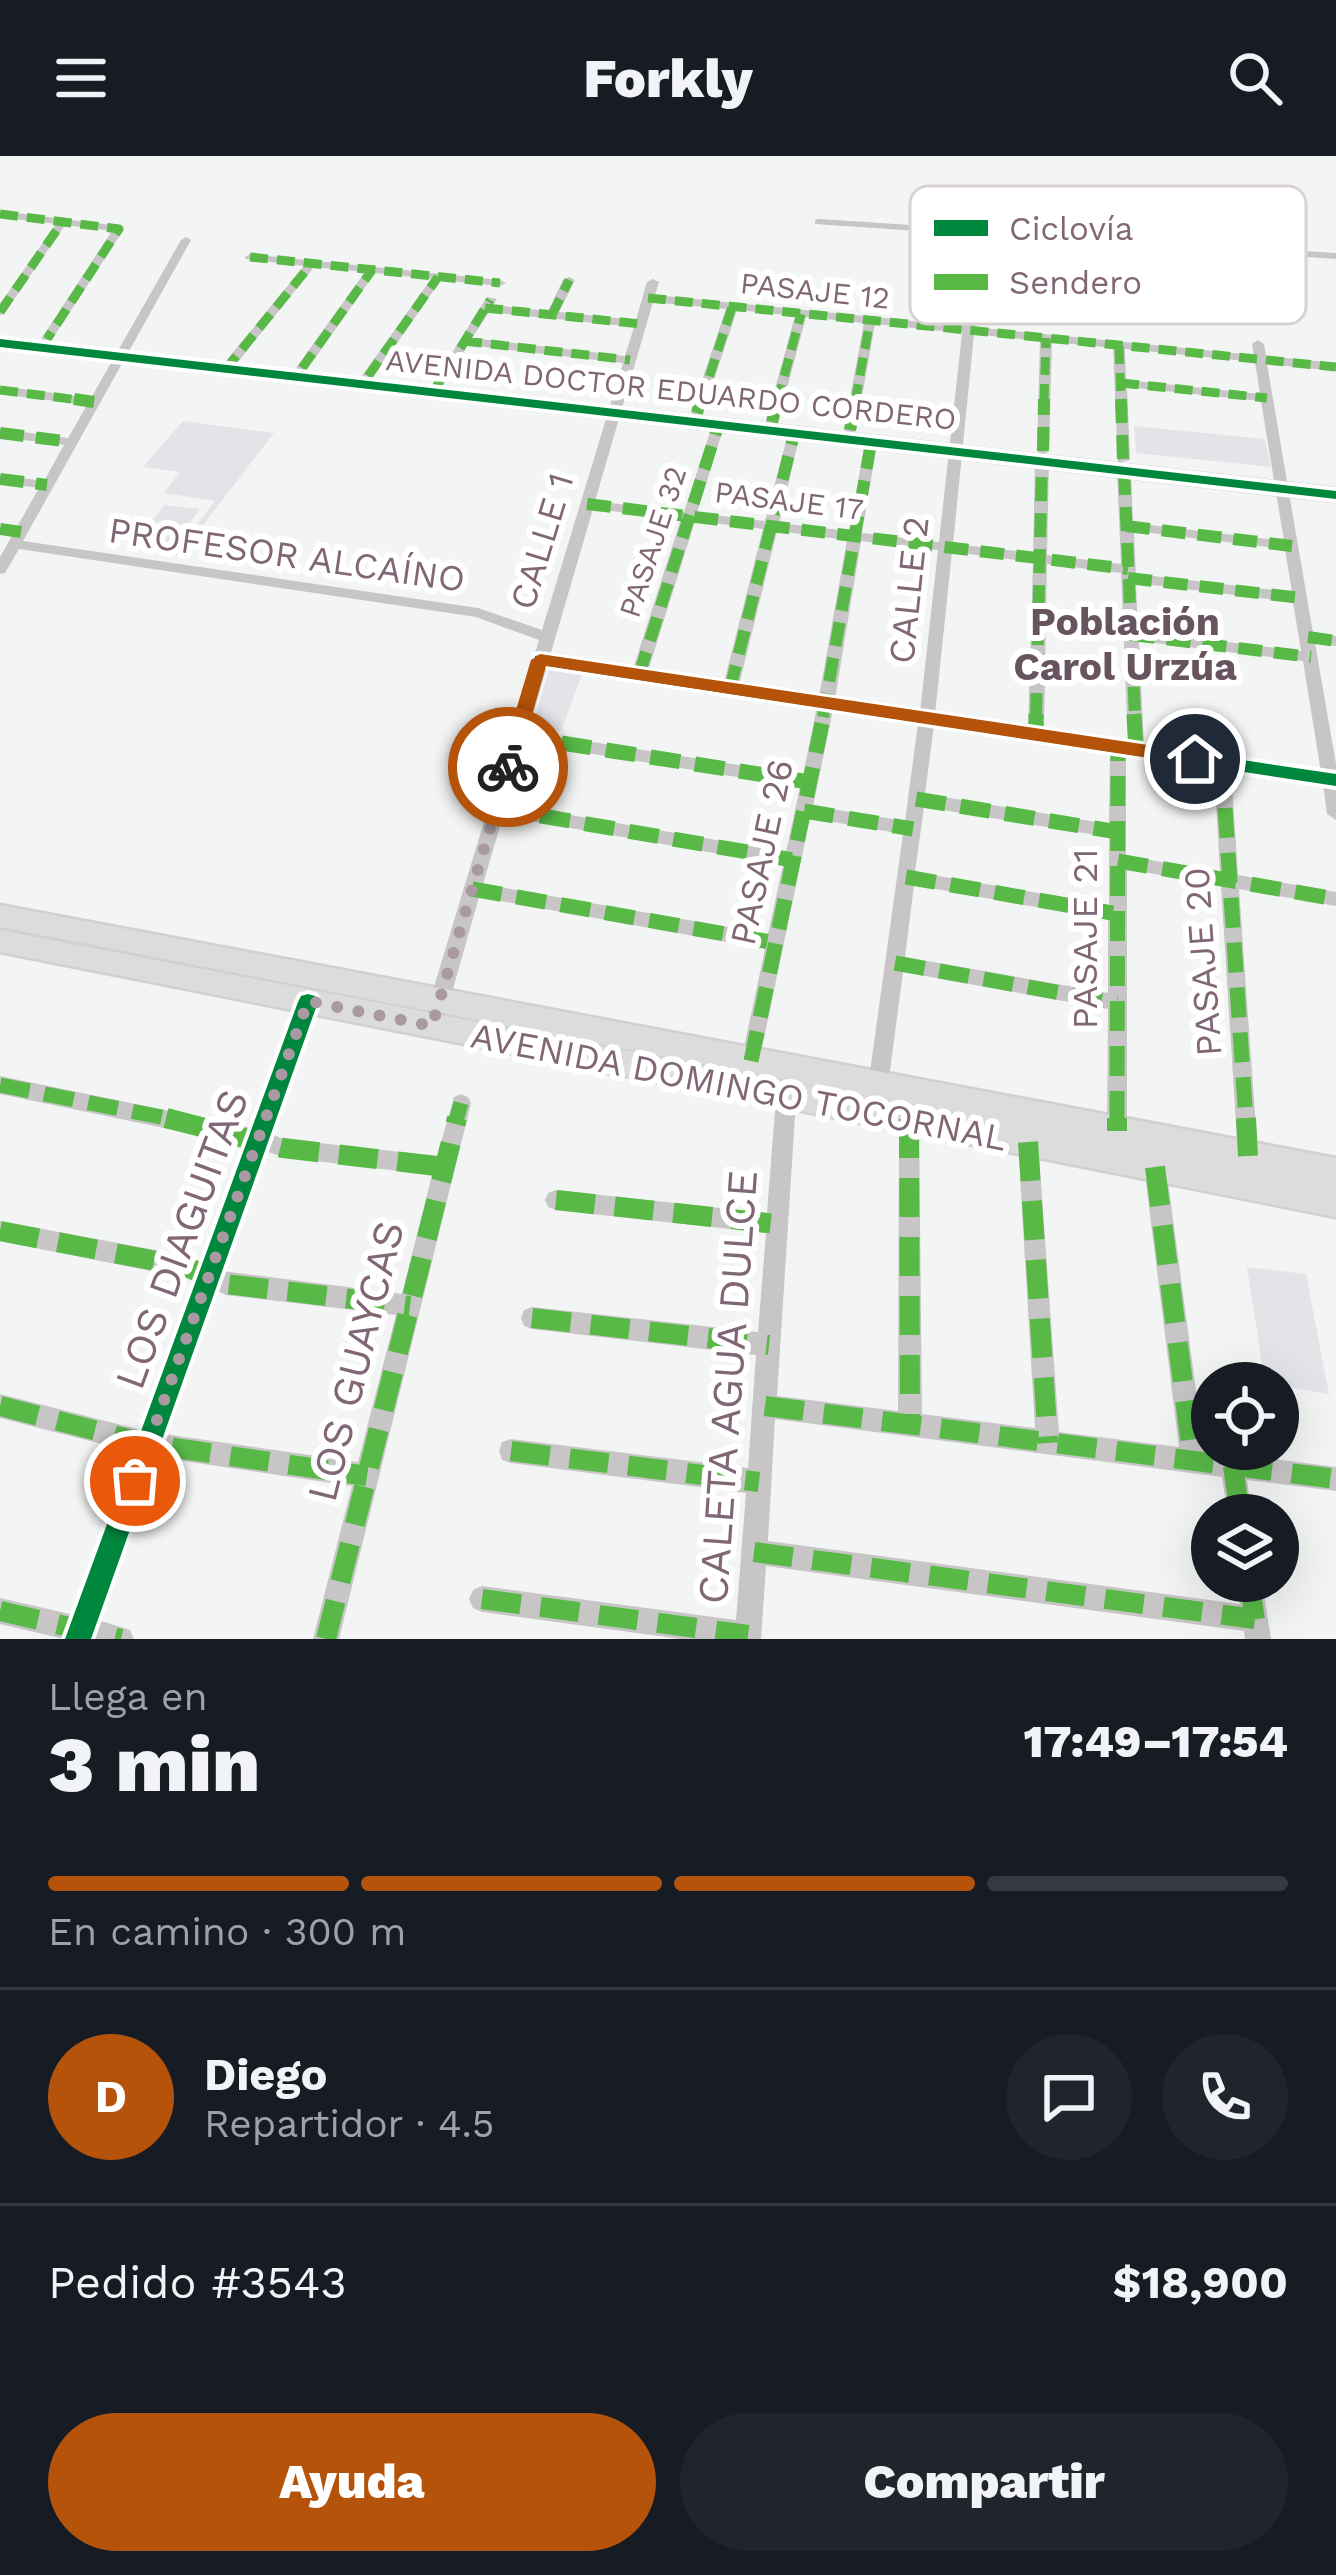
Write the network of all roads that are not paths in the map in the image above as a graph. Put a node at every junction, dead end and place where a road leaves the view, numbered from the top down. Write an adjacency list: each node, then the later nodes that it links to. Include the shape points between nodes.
1 (1, 216): 2 (street)
2 (63, 221): 17 (street); 26 (street, via 118,228)
3 (819, 222): 4 (street)
4 (910, 228)
5 (186, 240): 31 (street)
6 (1306, 254): 8 (street)
7 (250, 256): 9 (street)
8 (1336, 256)
9 (312, 263): 10 (street); 33 (street)
10 (372, 269): 11 (street); 34 (street)
11 (438, 277): 16 (street, via 503,279); 36 (street)
12 (569, 280): 19 (street)
13 (653, 282): 14 (street, CALLE 1)
14 (648, 298): 15 (street, PASAJE 12); 21 (street, CALLE 1)
15 (732, 307): 18 (street, PASAJE 12); 43 (street)
16 (485, 308): 19 (street); 27 (street)
17 (0, 312)
18 (802, 314): 20 (street, PASAJE 12); 44 (street)
19 (552, 315): 21 (street)
20 (870, 321): 23 (street, PASAJE 12); 46 (street)
21 (640, 324): 32 (street, CALLE 1)
22 (969, 324): 23 (street, CALLE 2)
23 (969, 331): 25 (street, PASAJE 12); 51 (street, CALLE 2)
24 (0, 334): 26 (street, AVENIDA DOCTOR EDUARDO CORDERO)
25 (1046, 338): 29 (street, PASAJE 12); 52 (street)
26 (47, 339): 31 (street, AVENIDA DOCTOR EDUARDO CORDERO)
27 (464, 341): 32 (street); 38 (street)
28 (0, 344): 31 (street, AVENIDA DOCTOR EDUARDO CORDERO)
29 (1119, 346): 30 (street, PASAJE 12); 37 (street, PASAJE 21)
30 (1260, 352): 35 (street, PASAJE 12); 40 (street)
31 (121, 353): 33 (street, AVENIDA DOCTOR EDUARDO CORDERO); 41 (street)
32 (630, 360): 42 (street, CALLE 1)
33 (229, 365): 34 (street, AVENIDA DOCTOR EDUARDO CORDERO); 38 (street, AVENIDA DOCTOR EDUARDO CORDERO)
34 (302, 368): 36 (street, AVENIDA DOCTOR EDUARDO CORDERO)
35 (1336, 368)
36 (368, 376): 38 (street, AVENIDA DOCTOR EDUARDO CORDERO)
37 (1120, 383): 40 (street); 53 (street, PASAJE 21)
38 (435, 389): 42 (street, AVENIDA DOCTOR EDUARDO CORDERO)
39 (0, 390): 41 (street)
40 (1268, 398): 55 (street)
41 (94, 402): 49 (street)
42 (615, 410): 43 (street, AVENIDA DOCTOR EDUARDO CORDERO); 45 (street, AVENIDA DOCTOR EDUARDO CORDERO); 59 (street, CALLE 1)
43 (697, 413): 44 (street, AVENIDA DOCTOR EDUARDO CORDERO)
44 (772, 422): 46 (street, AVENIDA DOCTOR EDUARDO CORDERO)
45 (718, 426): 48 (street, AVENIDA DOCTOR EDUARDO CORDERO); 60 (street, PASAJE 32)
46 (850, 430): 51 (street, AVENIDA DOCTOR EDUARDO CORDERO)
47 (0, 433): 49 (street)
48 (794, 434): 50 (street, AVENIDA DOCTOR EDUARDO CORDERO); 61 (street)
49 (71, 442): 57 (street)
50 (871, 443): 51 (street, AVENIDA DOCTOR EDUARDO CORDERO); 64 (street, PASAJE 26)
51 (957, 447): 52 (street, AVENIDA DOCTOR EDUARDO CORDERO); 67 (street, CALLE 2)
52 (1042, 457): 53 (street, AVENIDA DOCTOR EDUARDO CORDERO); 68 (street)
53 (1124, 466): 55 (street, AVENIDA DOCTOR EDUARDO CORDERO); 62 (street, PASAJE 21)
54 (0, 478): 57 (street)
55 (1282, 483): 56 (street, AVENIDA DOCTOR EDUARDO CORDERO); 58 (street, AVENIDA DOCTOR EDUARDO CORDERO); 66 (street)
56 (1336, 483)
57 (47, 485): 65 (street)
58 (1336, 495)
59 (587, 504): 60 (street, PASAJE 17); 74 (street, CALLE 1)
60 (689, 516): 61 (street, PASAJE 17); 78 (street, PASAJE 32)
61 (771, 526): 64 (street, PASAJE 17); 79 (street)
62 (1126, 526): 66 (street); 70 (street, PASAJE 21)
63 (0, 529): 65 (street, PROFESOR ALCAÍNO)
64 (855, 536): 67 (street, PASAJE 17); 80 (street, PASAJE 26)
65 (18, 538): 69 (street); 74 (street, PROFESOR ALCAÍNO, via 478,613)
66 (1292, 546): 71 (street)
67 (946, 548): 68 (street, PASAJE 17); 81 (street, CALLE 2)
68 (1040, 559): 70 (street, PASAJE 17); 82 (street)
69 (0, 569)
70 (1128, 573): 71 (street, PASAJE 17); 72 (street, PASAJE 21)
71 (1301, 598): 73 (street)
72 (1131, 634): 76 (street); 84 (street, PASAJE 21)
73 (1308, 637): 75 (street); 76 (street)
74 (546, 638): 77 (street, CALLE 1)
75 (1336, 641)
76 (1311, 657): 86 (street)
77 (540, 660): 78 (street); 83 (street, CALLE 1)
78 (639, 675): 79 (street)
79 (730, 688): 80 (street)
80 (826, 703): 81 (street); 87 (street, PASAJE 26)
81 (927, 718): 82 (street); 88 (street, CALLE 2)
82 (1036, 735): 84 (street)
83 (517, 736): 87 (street); 89 (street, CALLE 1)
84 (1127, 749): 85 (street); 93 (street, PASAJE 21)
85 (1222, 763): 86 (street); 97 (street, PASAJE 20)
86 (1333, 780): 91 (street)
87 (809, 782): 90 (street, PASAJE 26)
88 (916, 800): 92 (street, CALLE 2); 93 (street)
89 (496, 808): 94 (street); 98 (street, CALLE 1)
90 (804, 811): 92 (street); 94 (street, PASAJE 26)
91 (1336, 814)
92 (913, 829): 96 (street, CALLE 2)
93 (1118, 832): 95 (street, PASAJE 21)
94 (793, 860): 103 (street, PASAJE 26)
95 (1118, 862): 97 (street); 100 (street, PASAJE 21)
96 (906, 877): 100 (street); 104 (street, CALLE 2)
97 (1230, 881): 99 (street); 117 (street, PASAJE 20)
98 (472, 889): 103 (street); 107 (street, CALLE 1)
99 (1336, 899)
100 (1118, 914): 106 (street, PASAJE 21)
101 (0, 916): 107 (street, AVENIDA DOMINGO TOCORNAL)
102 (0, 941): 105 (street, AVENIDA DOMINGO TOCORNAL)
103 (776, 943): 108 (street, PASAJE 26)
104 (895, 963): 106 (street); 111 (street, CALLE 2)
105 (308, 1001): 107 (street, AVENIDA DOMINGO TOCORNAL); 115 (street, LOS DIAGUITAS)
106 (1117, 1003): 114 (street, PASAJE 21)
107 (436, 1014): 108 (street, AVENIDA DOMINGO TOCORNAL); 109 (street, AVENIDA DOMINGO TOCORNAL)
108 (751, 1061): 109 (street, AVENIDA DOMINGO TOCORNAL)
109 (788, 1082): 111 (street, AVENIDA DOMINGO TOCORNAL); 113 (street, AVENIDA DOMINGO TOCORNAL); 123 (street, CALETA AGUA DULCE)
110 (0, 1085): 115 (street)
111 (878, 1086): 114 (street, AVENIDA DOMINGO TOCORNAL)
112 (461, 1102): 118 (street, LOS GUAYCAS)
113 (909, 1119): 116 (street, AVENIDA DOMINGO TOCORNAL); 131 (street)
114 (1117, 1131): 117 (street, AVENIDA DOMINGO TOCORNAL)
115 (259, 1139): 118 (street); 125 (street, LOS DIAGUITAS)
116 (1028, 1142): 119 (street, AVENIDA DOMINGO TOCORNAL); 132 (street)
117 (1248, 1156): 120 (street, AVENIDA DOMINGO TOCORNAL)
118 (445, 1167): 126 (street, LOS GUAYCAS)
119 (1155, 1167): 122 (street, AVENIDA DOMINGO TOCORNAL); 134 (street)
120 (1336, 1173)
121 (556, 1200): 123 (street)
122 (1336, 1202)
123 (777, 1224): 128 (street, CALETA AGUA DULCE)
124 (0, 1231): 125 (street)
125 (209, 1277): 126 (street); 133 (street, LOS DIAGUITAS)
126 (410, 1306): 138 (street, LOS GUAYCAS)
127 (532, 1318): 128 (street)
128 (769, 1345): 130 (street, CALETA AGUA DULCE)
129 (0, 1406): 133 (street)
130 (765, 1406): 131 (street); 140 (street, CALETA AGUA DULCE)
131 (910, 1425): 132 (street)
132 (1048, 1443): 136 (street)
133 (148, 1444): 138 (street); 145 (street, LOS DIAGUITAS)
134 (1191, 1446)
135 (511, 1451): 140 (street)
136 (1191, 1461)
137 (1265, 1470): 139 (street)
138 (367, 1476): 148 (street, LOS GUAYCAS)
139 (1336, 1479)
140 (759, 1482): 141 (street, CALETA AGUA DULCE)
141 (754, 1552): 144 (street); 146 (street, CALETA AGUA DULCE)
142 (482, 1599): 146 (street)
143 (0, 1612): 145 (street)
144 (1256, 1629)
145 (79, 1636): 147 (street)
146 (748, 1637)
147 (121, 1639)
148 (326, 1639)

